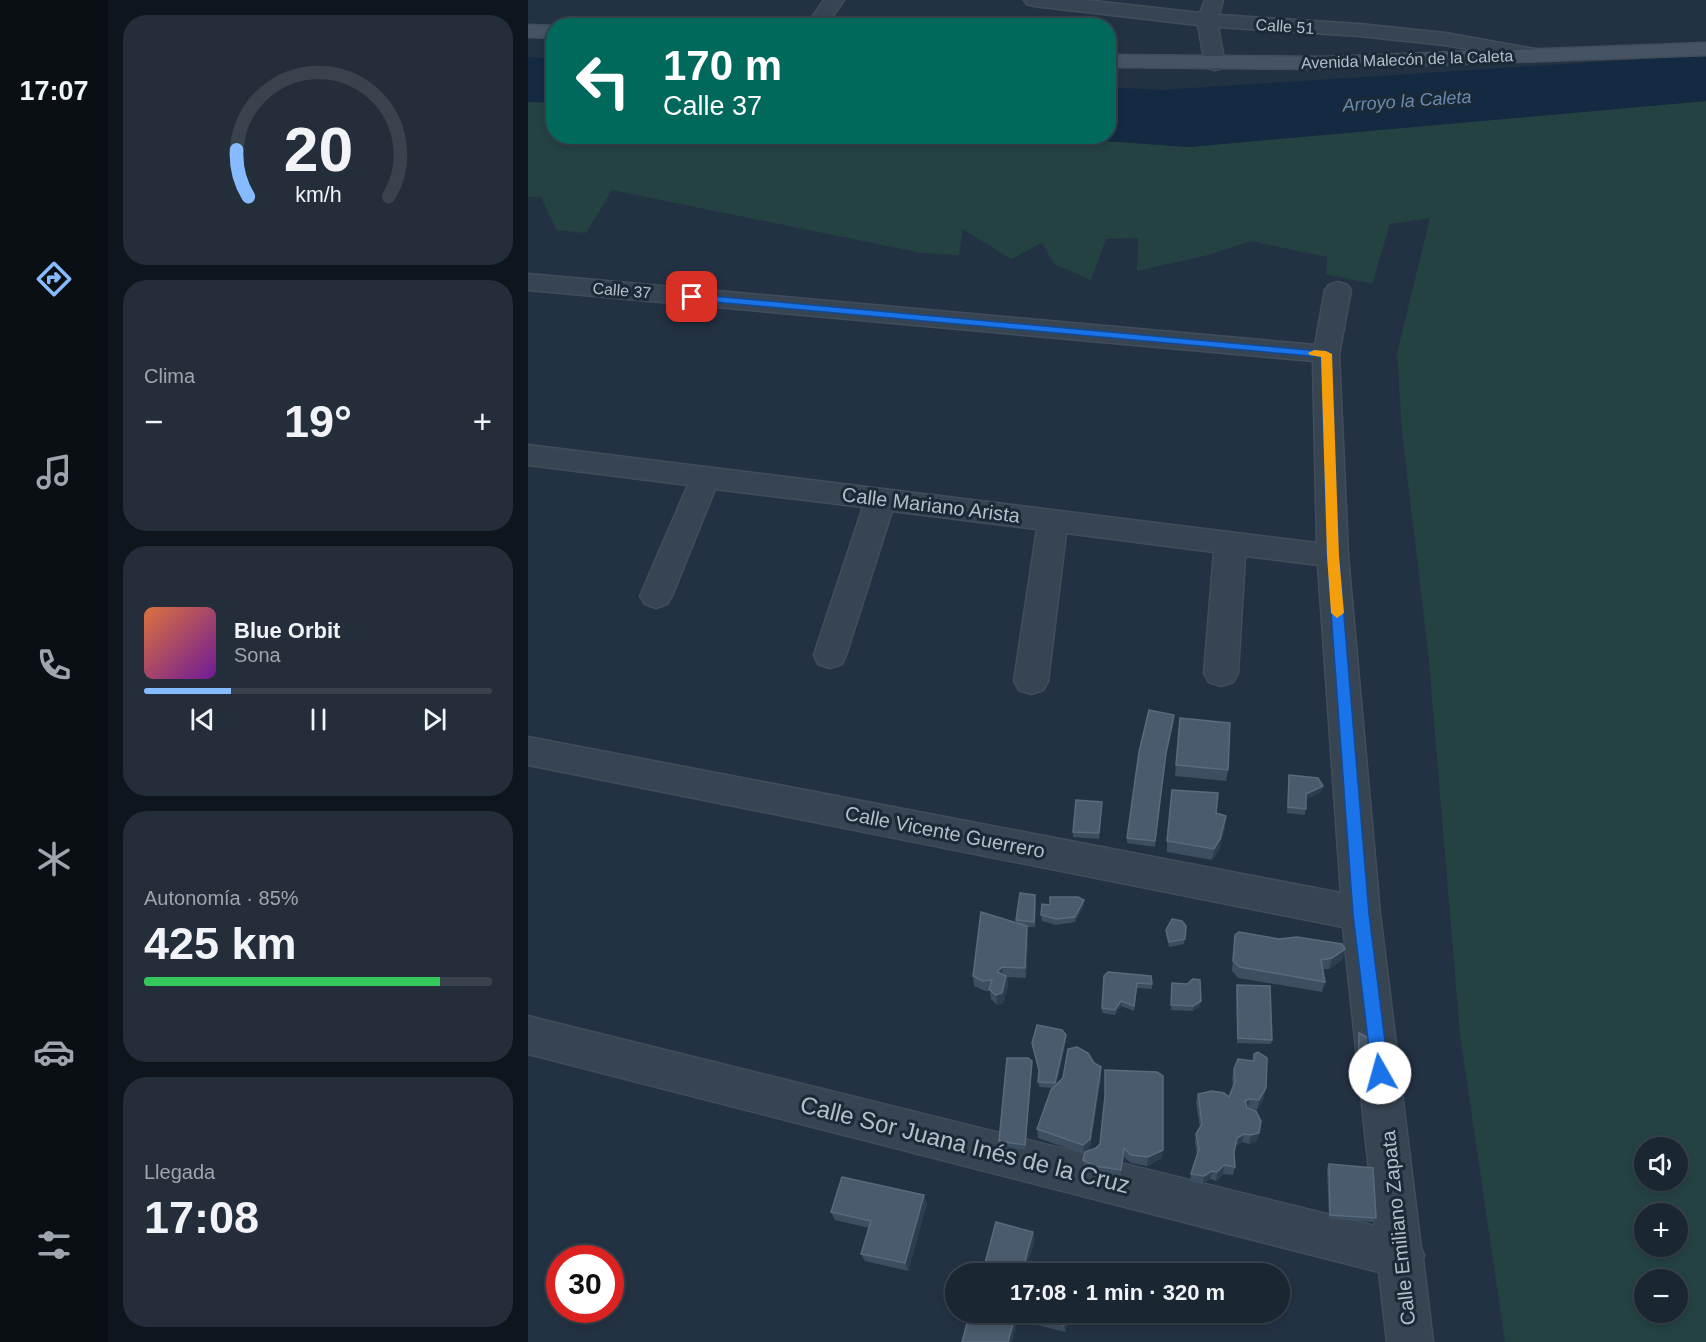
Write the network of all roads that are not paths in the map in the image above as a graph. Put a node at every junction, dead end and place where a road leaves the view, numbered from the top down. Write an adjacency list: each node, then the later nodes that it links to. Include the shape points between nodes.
1 (834, 0): 4 (street)
2 (1034, 0): 5 (street, Calle 51)
3 (1215, 0): 5 (street)
4 (822, 18)
5 (1207, 20): 9 (street, Calle 51, via 1434,38); 11 (street)
6 (528, 31): 7 (main road)
7 (546, 32)
8 (1706, 49): 9 (main road, Avenida Malecón de la Caleta)
9 (1535, 55): 11 (main road, Avenida Malecón de la Caleta)
10 (1116, 61): 11 (main road, Avenida Malecón de la Caleta)
11 (1215, 64)
12 (528, 282): 14 (street, Calle 37)
13 (1338, 290): 14 (street, Calle Emiliano Zapata)
14 (1326, 354): 20 (street, Calle Emiliano Zapata)
15 (531, 463): 16 (street, Calle Mariano Arista)
16 (706, 476): 17 (street, Calle Mariano Arista); 21 (street)
17 (880, 499): 18 (street, Calle Mariano Arista); 22 (street)
18 (1053, 520): 19 (street, Calle Mariano Arista); 24 (street)
19 (1230, 544): 20 (street, Calle Mariano Arista); 23 (street)
20 (1333, 556): 26 (street, Calle Emiliano Zapata)
21 (656, 596)
22 (830, 655)
23 (1221, 673)
24 (1031, 681)
25 (528, 751): 26 (street, Calle Vicente Guerrero)
26 (1361, 914): 28 (street, Calle Emiliano Zapata)
27 (528, 1035): 28 (street, Calle Sor Juana Inés de la Cruz)
28 (1402, 1255): 29 (street, Calle Emiliano Zapata)
29 (1410, 1342)

